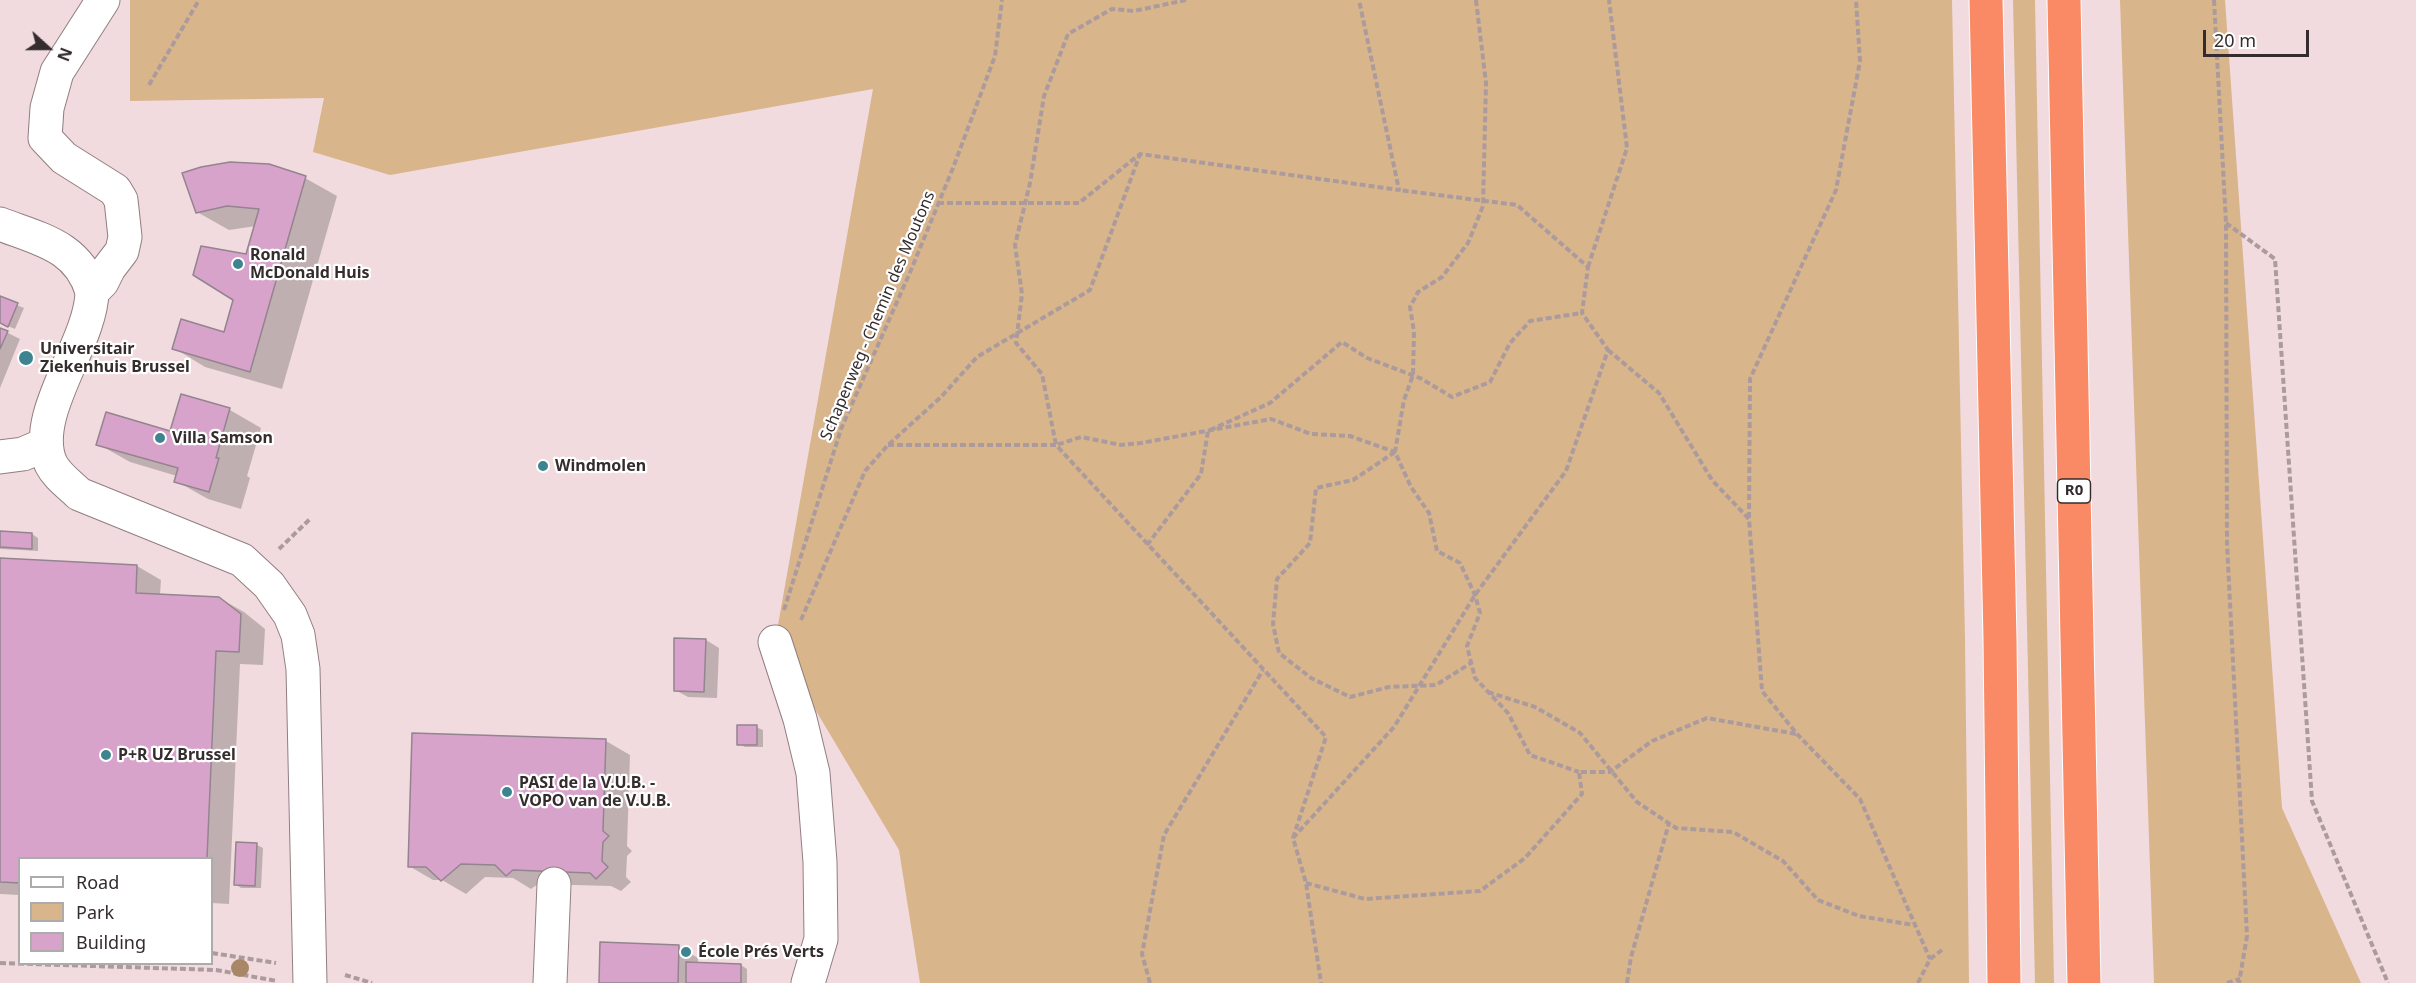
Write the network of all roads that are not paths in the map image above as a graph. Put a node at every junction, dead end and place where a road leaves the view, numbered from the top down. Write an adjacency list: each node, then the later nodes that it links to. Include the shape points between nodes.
1 (103, 0): 5 (lane, via 57,72 47,108 45,138 64,158 97,180 96,200 106,229)
2 (1986, 0): 13 (highway)
3 (2064, 0): 14 (highway, R0)
4 (0, 224): 5 (lane, via 65,250 89,280)
5 (100, 280): 6 (lane, via 56,398)
6 (46, 444): 7 (lane, via 22,454); 11 (lane, via 51,463 79,494 242,561 269,585 290,615 298,635 303,669)
7 (0, 457)
8 (775, 642): 10 (lane, via 813,773 821,939)
9 (554, 884): 12 (lane)
10 (812, 971)
11 (294, 982)
12 (550, 983)
13 (2004, 983)
14 (2084, 983)

